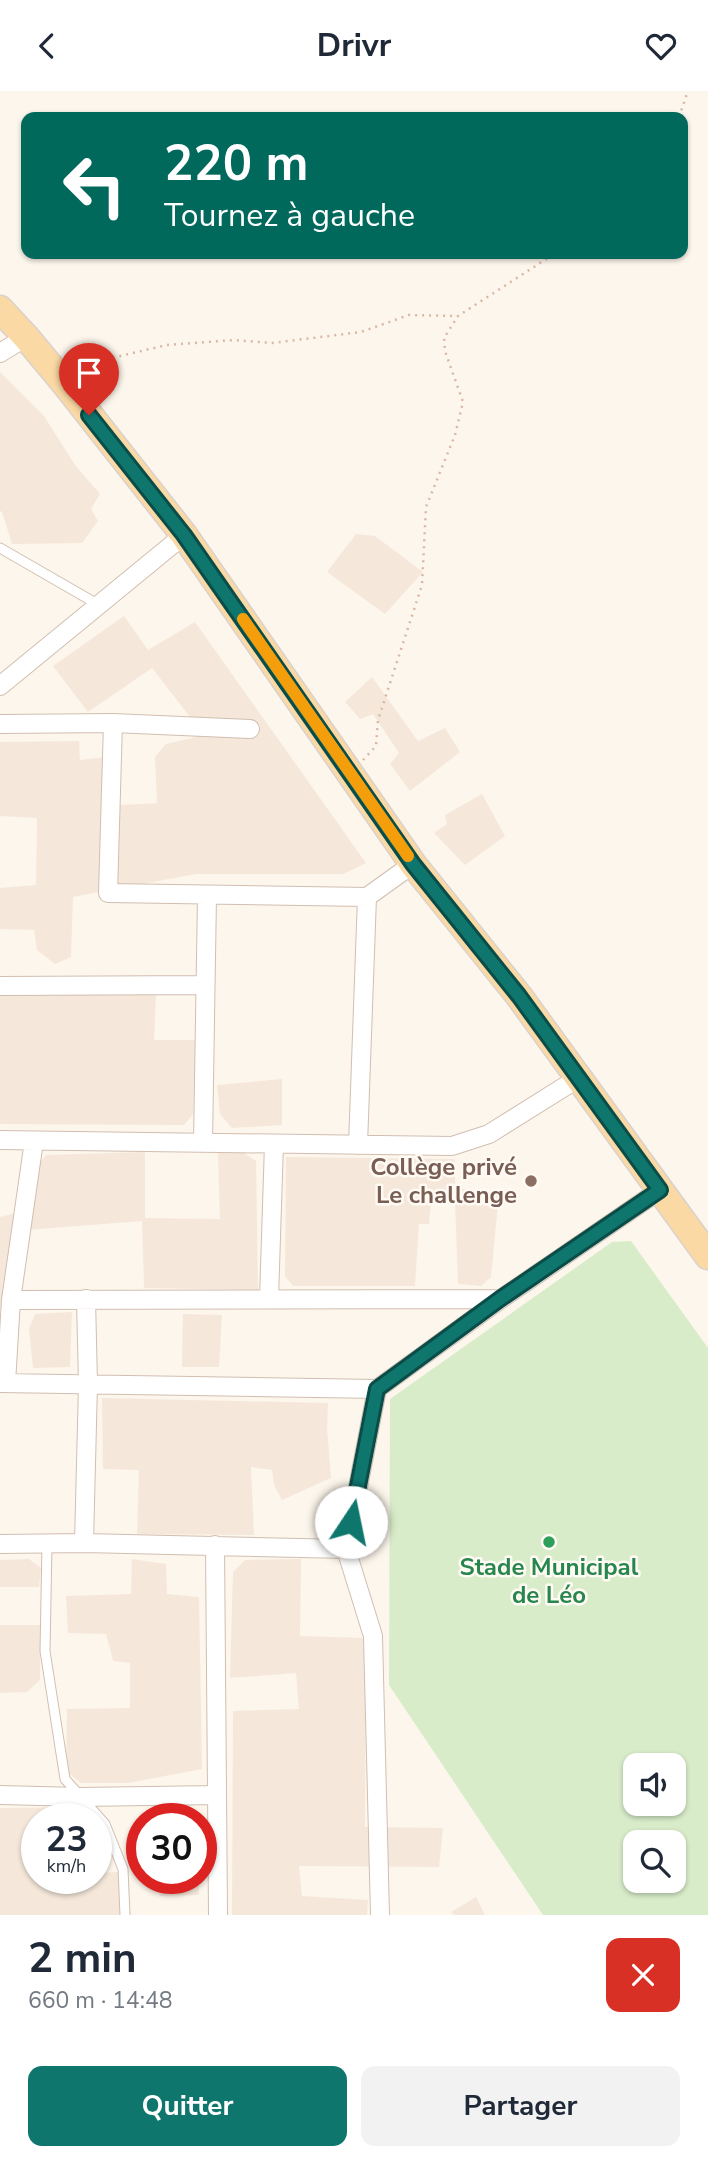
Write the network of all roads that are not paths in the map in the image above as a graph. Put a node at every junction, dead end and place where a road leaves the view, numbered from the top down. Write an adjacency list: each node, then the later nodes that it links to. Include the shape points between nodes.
1 (0, 309): 2 (main road)
2 (26, 337): 3 (street); 4 (main road)
3 (0, 353)
4 (184, 535): 6 (street); 11 (main road)
5 (0, 548): 6 (lane)
6 (99, 605): 7 (street)
7 (0, 686)
8 (113, 723): 9 (street); 10 (street); 12 (street, via 108,893)
9 (0, 724)
10 (250, 729)
11 (413, 864): 13 (street); 16 (main road)
12 (207, 896): 13 (street); 14 (street)
13 (367, 897): 21 (street)
14 (205, 985): 15 (street); 19 (street)
15 (0, 986)
16 (580, 1077): 21 (street, via 489,1134 452,1146); 22 (main road)
17 (0, 1140): 18 (street)
18 (34, 1141): 19 (street); 27 (street)
19 (203, 1143): 20 (street)
20 (274, 1144): 21 (street); 25 (street)
21 (358, 1145)
22 (660, 1190): 23 (main road); 26 (street)
23 (708, 1256)
24 (86, 1299): 25 (street); 27 (street); 29 (street)
25 (269, 1299): 26 (street)
26 (500, 1299): 30 (street)
27 (11, 1300): 28 (street)
28 (3, 1383): 29 (street)
29 (88, 1384): 30 (street); 32 (street)
30 (377, 1389): 35 (street)
31 (47, 1543): 32 (street); 33 (street); 38 (lane, via 46,1651 65,1779)
32 (83, 1543): 34 (street)
33 (0, 1544)
34 (215, 1545): 35 (street); 37 (street)
35 (346, 1549): 41 (street, via 373,1636)
36 (0, 1795): 38 (street)
37 (217, 1795): 38 (street); 40 (street)
38 (80, 1797): 39 (lane, via 105,1824 123,1869)
39 (125, 1915)
40 (218, 1915)
41 (380, 1915)

